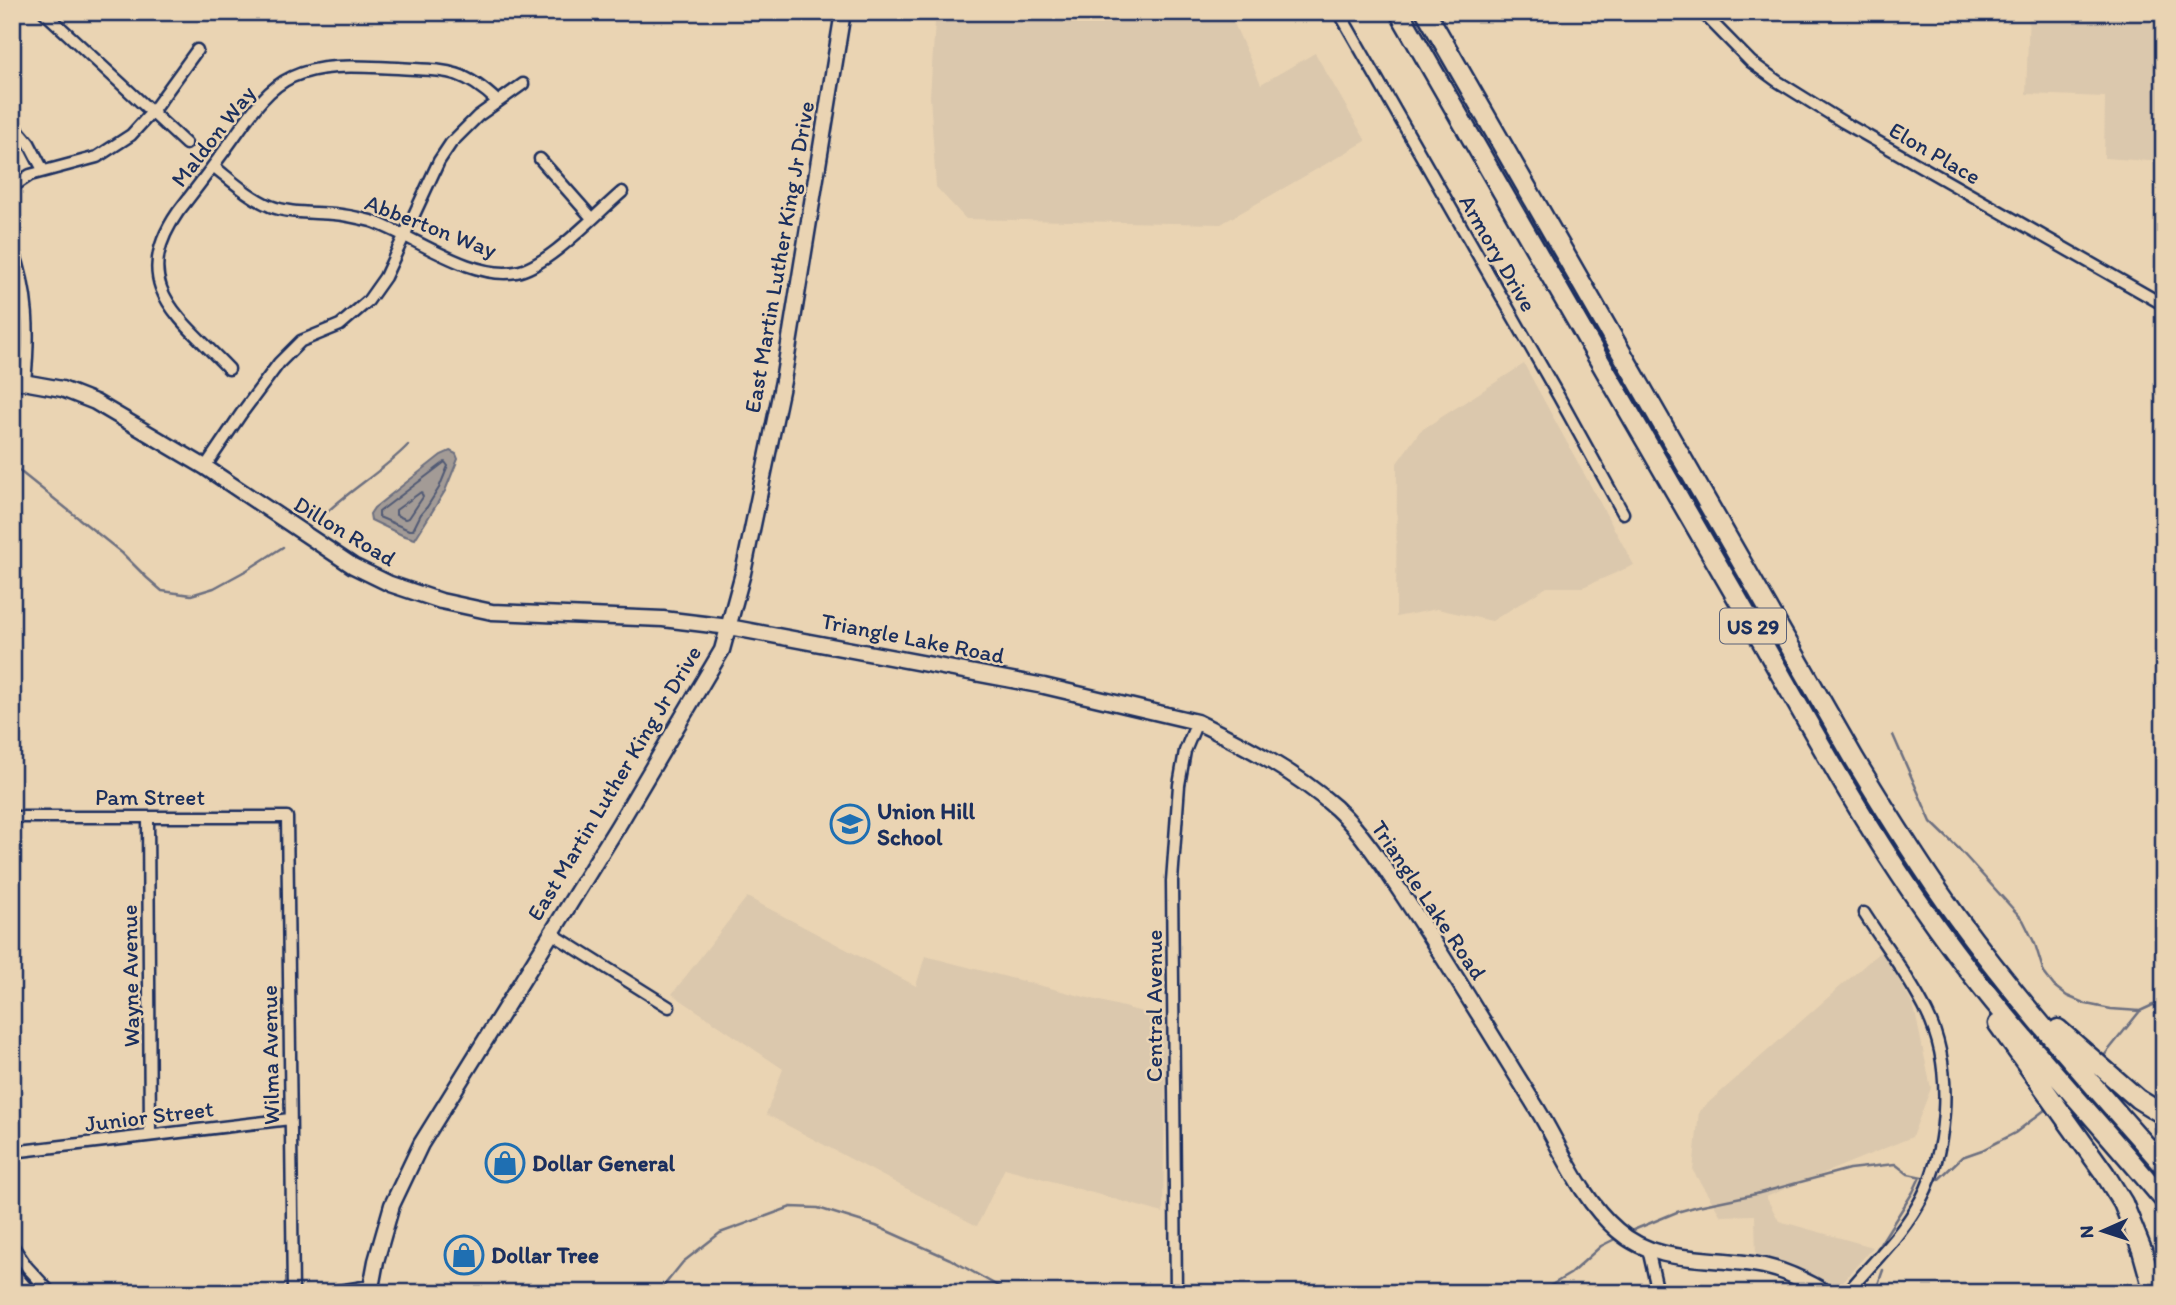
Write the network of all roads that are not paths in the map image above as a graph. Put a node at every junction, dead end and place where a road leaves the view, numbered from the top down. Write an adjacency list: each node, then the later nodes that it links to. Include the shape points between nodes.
1 (44, 12): 10 (street)
2 (843, 12): 26 (street, East Martin Luther King Jr Drive, via 783,381)
3 (1339, 12): 25 (street, Armory Drive)
4 (1399, 12): 33 (highway, US 29, via 1852,796)
5 (1426, 12): 34 (highway, US 29, via 1855,760 1911,851)
6 (1702, 12): 21 (street, Elon Place, via 1751,62 1777,81)
7 (197, 50): 10 (street)
8 (523, 84): 9 (street)
9 (497, 100): 14 (street, Maldon Way, via 471,79 444,71 321,68 293,76 271,91); 19 (street, via 463,130 439,161)
10 (152, 113): 12 (street); 15 (street, via 131,135 105,152)
11 (12, 123): 15 (street)
12 (186, 144)
13 (540, 159): 18 (street)
14 (213, 166): 19 (street, Abberton Way, via 270,206 356,217); 22 (street, Maldon Way, via 169,226 158,251 156,271 169,304)
15 (43, 170): 16 (street)
16 (12, 187)
17 (622, 192): 18 (street, Abberton Way)
18 (592, 218): 19 (street, Abberton Way, via 539,263 514,272 477,268)
19 (405, 237): 24 (street, via 368,300 340,325 301,341 279,363)
20 (12, 246): 23 (street, via 28,315 29,346)
21 (2164, 305)
22 (229, 369)
23 (19, 381): 24 (street, Dillon Road, via 95,402)
24 (205, 467): 26 (street, Dillon Road, via 353,566 432,599 492,612 663,619)
25 (1623, 513)
26 (729, 627): 27 (street, Triangle Lake Road, via 1023,681); 32 (street, East Martin Luther King Jr Drive, via 722,650)
27 (1197, 722): 43 (street, Triangle Lake Road, via 1270,760 1337,809 1378,858 1420,921 1601,1216); 50 (street, Central Avenue, via 1185,751 1173,859)
28 (12, 817): 29 (street, Pam Street)
29 (148, 817): 30 (street, Pam Street); 38 (street, Wayne Avenue)
30 (288, 818): 37 (street, Wilma Avenue)
31 (1864, 913): 53 (street, via 1928,1015 1943,1070 1943,1127 1929,1181 1915,1210)
32 (551, 933): 35 (street); 45 (street, East Martin Luther King Jr Drive, via 421,1144 392,1205)
33 (1955, 952): 41 (highway, US 29, via 2022,1037); 54 (highway, via 1971,987 2123,1203)
34 (1999, 973): 36 (highway, via 2087,1056); 40 (highway, US 29)
35 (669, 1007)
36 (2164, 1115)
37 (290, 1119): 38 (street, Junior Street); 48 (street, Wilma Avenue)
38 (150, 1135): 39 (street, Junior Street)
39 (12, 1152)
40 (2164, 1166)
41 (2164, 1200)
42 (12, 1245): 47 (street)
43 (1648, 1249): 51 (street); 52 (street, Triangle Lake Road, via 1762,1266 1788,1273)
44 (12, 1272): 46 (street)
45 (370, 1291): 49 (street)
46 (30, 1293)
47 (51, 1293)
48 (293, 1293)
49 (339, 1293)
50 (1175, 1293)
51 (1658, 1293)
52 (1827, 1293)
53 (1847, 1293)
54 (2154, 1293)

